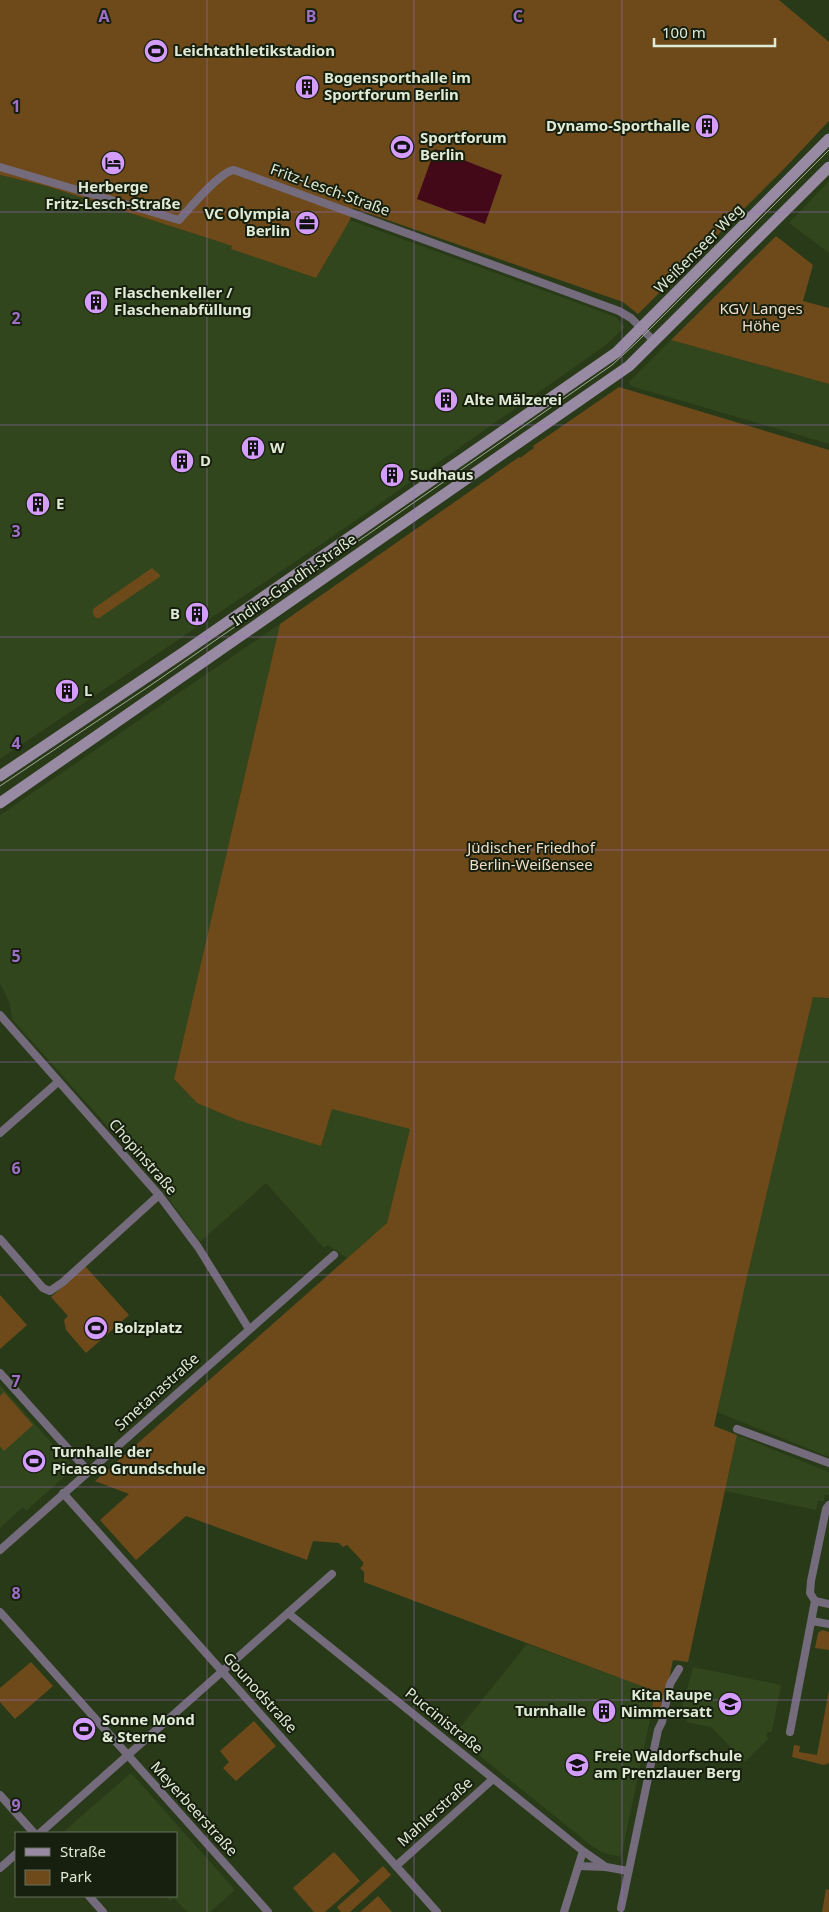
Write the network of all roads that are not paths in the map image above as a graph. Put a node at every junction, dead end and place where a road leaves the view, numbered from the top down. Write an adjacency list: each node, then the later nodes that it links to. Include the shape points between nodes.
1 (829, 139): 4 (main road, Weißenseer Weg)
2 (0, 166): 6 (street, Fritz-Lesch-Straße, via 178,220 211,186 234,170 618,311)
3 (829, 167): 5 (main road)
4 (735, 235): 5 (main road); 6 (main road, Weißenseer Weg)
5 (748, 248): 7 (main road)
6 (641, 328): 7 (street, Fritz-Lesch-Straße); 8 (main road, Weißenseer Weg, via 617,352)
7 (654, 341): 10 (main road, Indira-Gandhi-Straße, via 606,383)
8 (585, 375): 9 (main road, Indira-Gandhi-Straße)
9 (29, 758): 10 (main road); 11 (main road, Indira-Gandhi-Straße)
10 (40, 774): 12 (main road, Indira-Gandhi-Straße)
11 (0, 776)
12 (0, 803)
13 (0, 1015): 14 (street, Chopinstraße)
14 (58, 1082): 15 (street); 16 (street, Chopinstraße)
15 (0, 1133)
16 (159, 1195): 17 (street, via 50,1292); 19 (street, Chopinstraße, via 198,1247)
17 (0, 1239)
18 (334, 1255): 19 (street, Smetanastraße)
19 (249, 1329): 23 (street, Smetanastraße)
20 (0, 1373): 23 (street)
21 (737, 1429): 22 (street)
22 (829, 1462)
23 (88, 1472): 24 (street, Smetanastraße)
24 (64, 1493): 26 (street, Smetanastraße); 35 (street, Gounodstraße)
25 (829, 1505): 28 (street, via 810,1593)
26 (0, 1550)
27 (332, 1574): 31 (street)
28 (815, 1602): 29 (street); 32 (street)
29 (829, 1604)
30 (0, 1612): 37 (street, Meyerbeerstraße)
31 (288, 1613): 35 (street); 38 (street, Puccinistraße)
32 (812, 1621): 33 (street); 36 (street)
33 (829, 1624)
34 (679, 1670): 48 (street, via 670,1684 658,1730)
35 (223, 1672): 37 (street); 44 (street, Gounodstraße)
36 (790, 1732)
37 (128, 1755): 41 (street); 52 (street, Meyerbeerstraße)
38 (493, 1779): 42 (street, Puccinistraße); 44 (street, Mahlerstraße)
39 (0, 1795): 40 (street)
40 (33, 1832)
41 (41, 1832)
42 (583, 1851): 45 (street); 46 (street, Puccinistraße)
43 (15, 1855): 47 (street)
44 (396, 1866): 53 (street, Gounodstraße)
45 (579, 1866): 46 (street); 54 (street)
46 (606, 1866): 48 (street)
47 (0, 1868)
48 (628, 1871): 50 (street)
49 (90, 1897): 51 (street)
50 (621, 1908)
51 (103, 1912)
52 (268, 1912)
53 (436, 1912)
54 (564, 1912)

